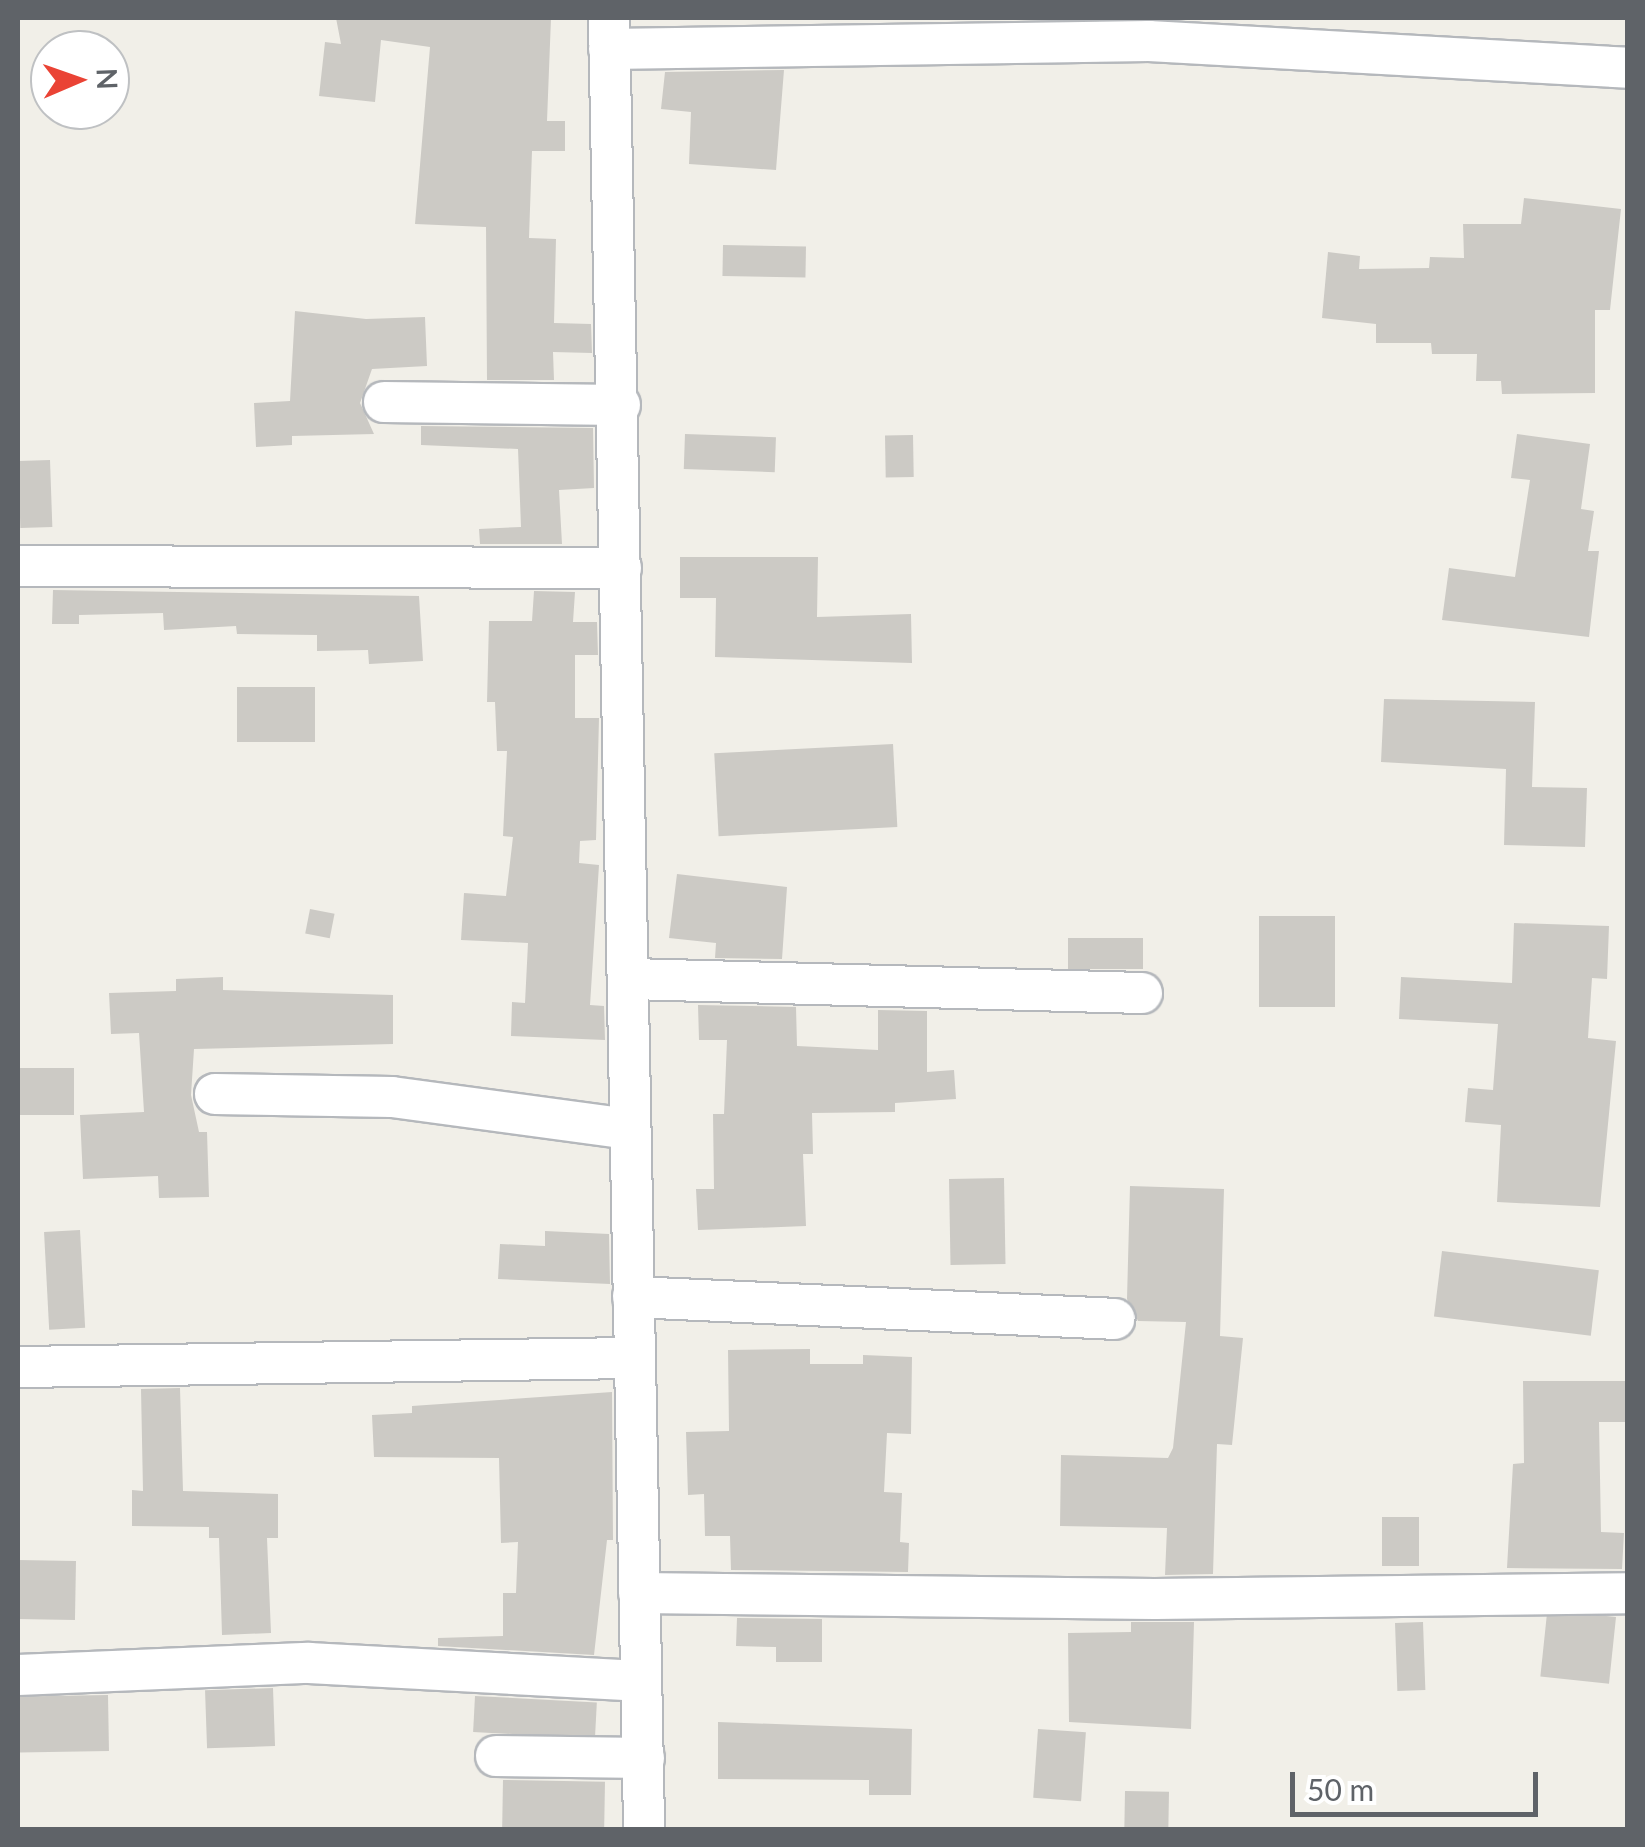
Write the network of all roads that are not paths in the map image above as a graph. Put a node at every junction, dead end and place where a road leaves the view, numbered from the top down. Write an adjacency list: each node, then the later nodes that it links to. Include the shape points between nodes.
1 (609, 33): 2 (street, via 1149,41); 4 (street)
2 (1628, 68)
3 (384, 402): 4 (street)
4 (620, 405): 6 (street)
5 (18, 566): 6 (street)
6 (621, 568): 7 (street)
7 (632, 979): 8 (street); 10 (street)
8 (1142, 993)
9 (215, 1094): 10 (street, via 392,1097)
10 (630, 1129): 11 (street)
11 (632, 1298): 12 (street); 13 (street)
12 (1114, 1319)
13 (633, 1358): 14 (street); 16 (street)
14 (18, 1367)
15 (1628, 1593): 16 (street, via 1156,1599)
16 (638, 1594): 18 (street)
17 (18, 1675): 18 (street, via 309,1663)
18 (640, 1681): 20 (street)
19 (496, 1756): 20 (street)
20 (644, 1758): 21 (street)
21 (644, 1830)

